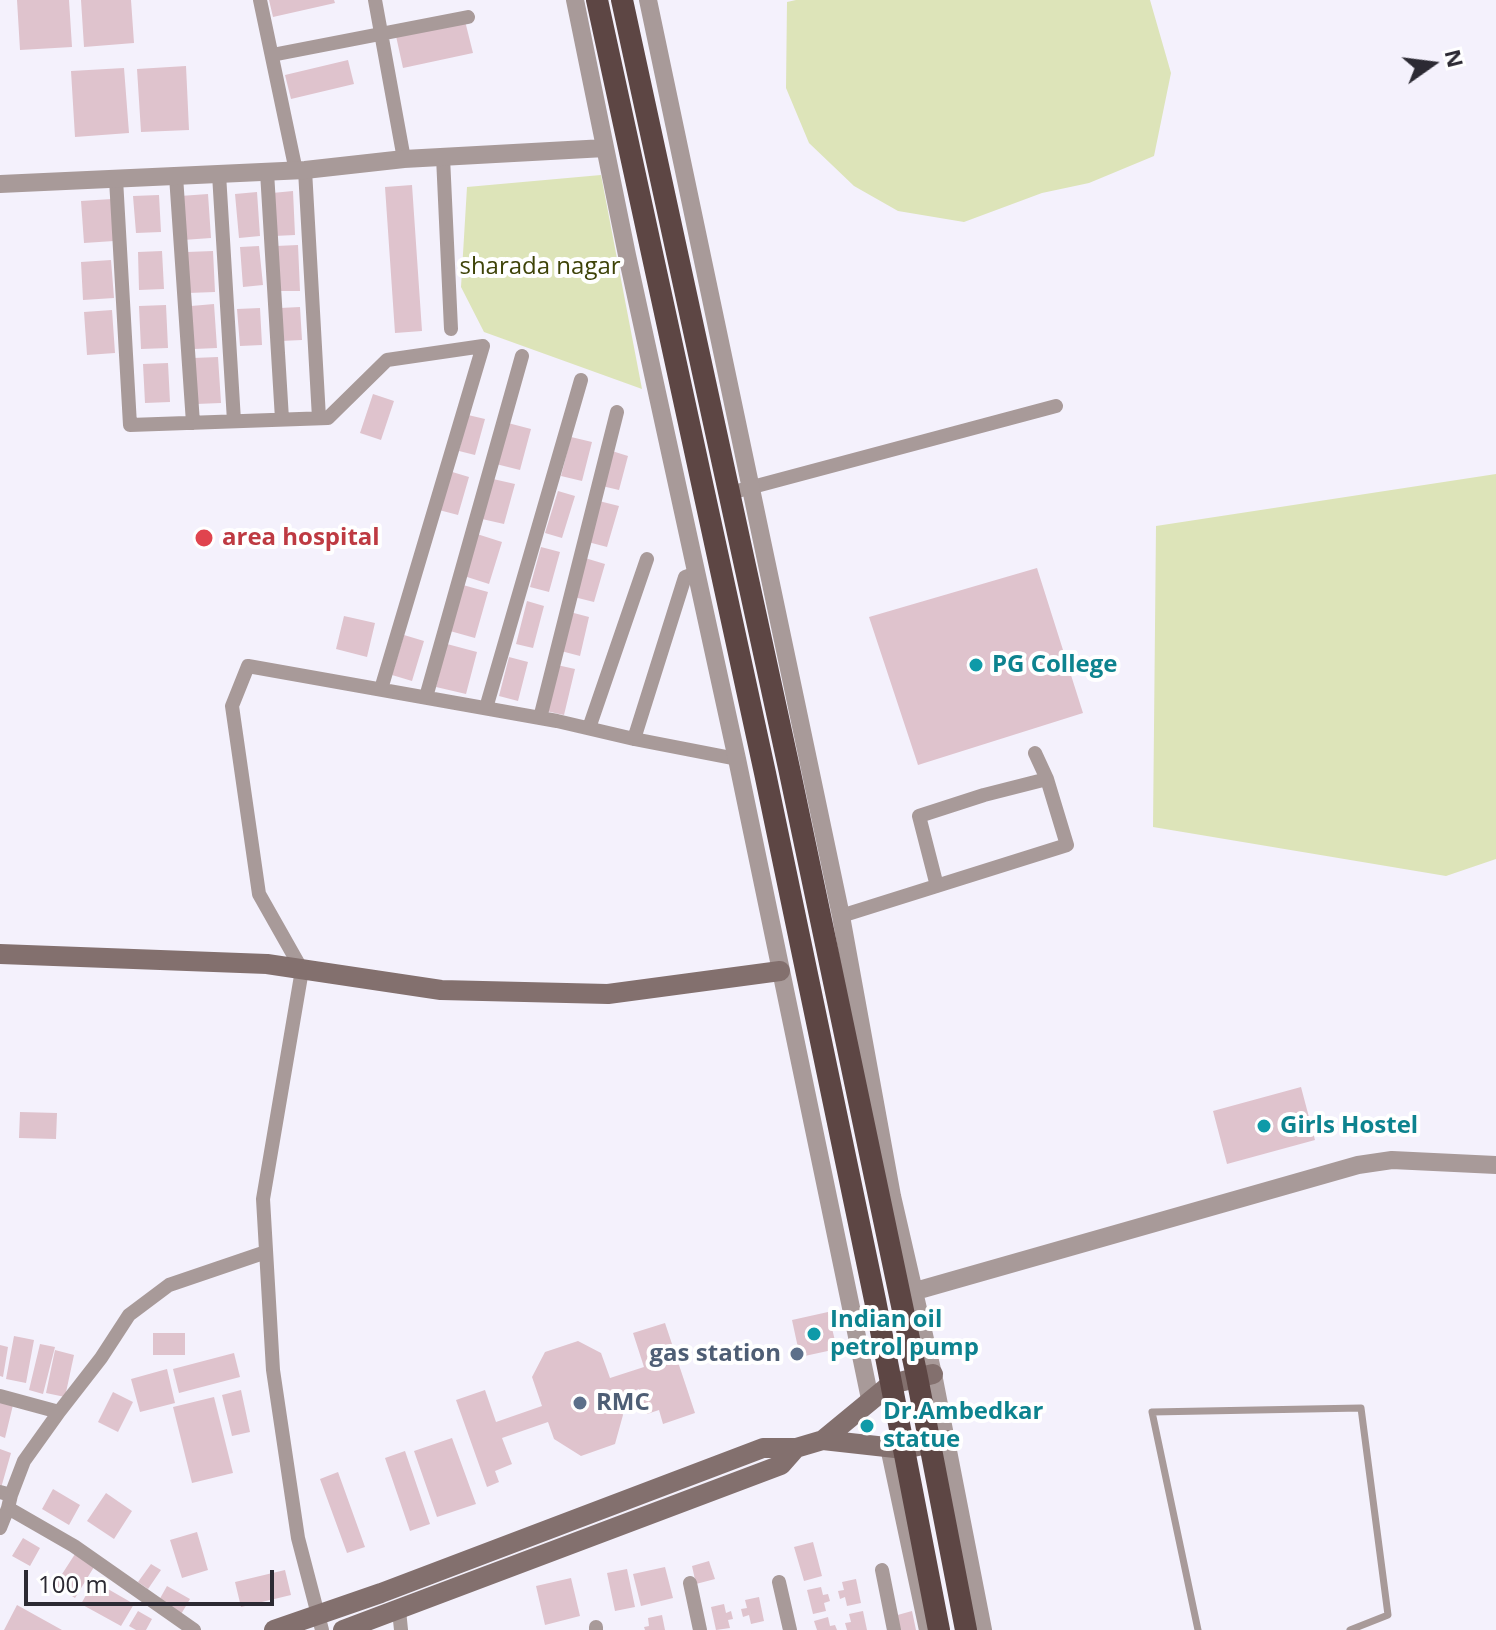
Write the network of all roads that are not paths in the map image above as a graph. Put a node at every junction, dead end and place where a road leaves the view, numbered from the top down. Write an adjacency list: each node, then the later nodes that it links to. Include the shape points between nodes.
1 (260, 0): 9 (street)
2 (375, 0): 8 (street)
3 (575, 0): 10 (street)
4 (597, 0): 51 (highway)
5 (622, 0): 29 (highway)
6 (648, 0): 28 (street)
7 (468, 17): 8 (street)
8 (382, 34): 9 (street); 12 (street)
9 (272, 55): 13 (street)
10 (605, 148): 11 (street); 31 (street)
11 (443, 157): 12 (street); 19 (street)
12 (404, 159): 13 (street)
13 (301, 171): 14 (street); 24 (street)
14 (267, 172): 15 (street); 25 (street)
15 (219, 174): 16 (street); 26 (street)
16 (176, 176): 17 (street); 27 (street)
17 (116, 179): 18 (street); 27 (street, via 130,425)
18 (0, 184)
19 (451, 329)
20 (522, 356): 33 (street)
21 (581, 380): 34 (street)
22 (1056, 406): 28 (street)
23 (617, 412): 35 (street)
24 (319, 418): 25 (street); 32 (street, via 328,418 387,360 483,346)
25 (282, 419): 26 (street)
26 (234, 421): 27 (street)
27 (193, 423)
28 (753, 487): 29 (street); 42 (street)
29 (730, 493): 46 (highway)
30 (647, 559): 36 (street)
31 (696, 573): 37 (street, via 685,577); 39 (street)
32 (381, 689): 33 (street); 44 (street, via 248,666 232,706 259,894)
33 (426, 697): 34 (street)
34 (486, 708): 35 (street)
35 (540, 718): 36 (street)
36 (589, 728): 37 (street)
37 (634, 739): 39 (street)
38 (1035, 753): 40 (street)
39 (737, 759): 45 (street)
40 (1047, 779): 41 (street, via 1067,845); 41 (street, via 919,816)
41 (937, 886): 42 (street)
42 (841, 916): 46 (street)
43 (0, 954): 44 (main road, via 267,964)
44 (302, 970): 45 (main road, via 441,990 608,994); 48 (street, via 263,1199)
45 (780, 971): 53 (street)
46 (845, 992): 49 (highway)
47 (1496, 1165): 49 (street, via 1392,1160 1358,1165)
48 (266, 1252): 54 (street, via 169,1285 129,1315); 65 (street, via 273,1370 298,1538)
49 (907, 1293): 50 (highway)
50 (925, 1375): 51 (main road); 56 (highway)
51 (891, 1384): 53 (main road); 58 (highway)
52 (0, 1396): 54 (street)
53 (870, 1399): 55 (main road)
54 (59, 1412): 59 (street, via 24,1461)
55 (823, 1440): 57 (main road); 58 (main road)
56 (938, 1442): 58 (main road); 74 (highway); 75 (street)
57 (796, 1448): 64 (main road, via 781,1465); 65 (main road, via 763,1448)
58 (897, 1448): 72 (street); 73 (highway)
59 (6, 1498): 60 (street); 66 (street)
60 (0, 1528)
61 (882, 1570): 71 (street)
62 (779, 1582): 70 (street)
63 (690, 1583): 69 (street)
64 (400, 1620): 68 (main road)
65 (319, 1623): 67 (main road)
66 (194, 1630)
67 (274, 1630)
68 (343, 1630)
69 (700, 1630)
70 (790, 1630)
71 (894, 1630)
72 (928, 1630)
73 (939, 1630)
74 (966, 1630)
75 (983, 1630)
76 (1198, 1630): 77 (lane, via 1152,1412 1361,1408 1388,1615)
77 (1350, 1630)

